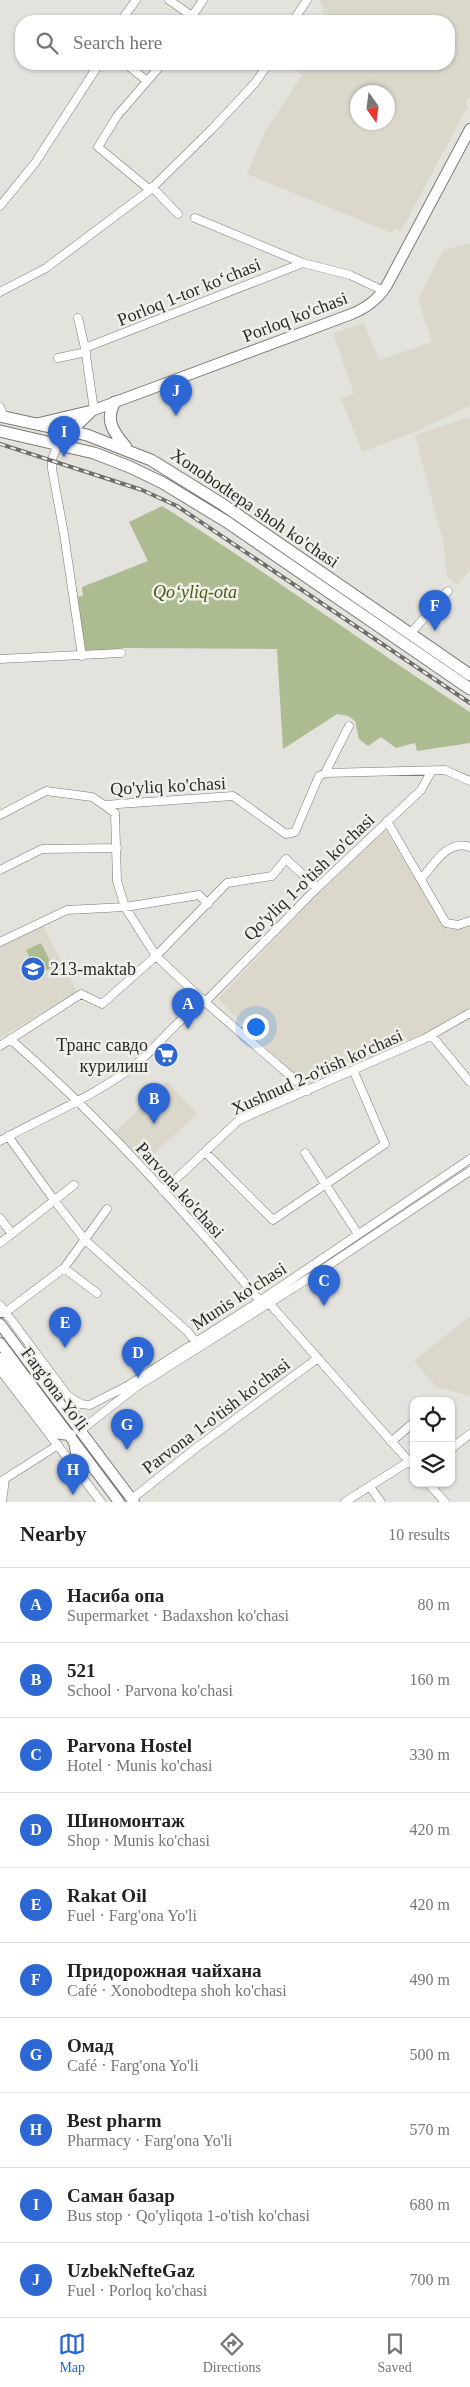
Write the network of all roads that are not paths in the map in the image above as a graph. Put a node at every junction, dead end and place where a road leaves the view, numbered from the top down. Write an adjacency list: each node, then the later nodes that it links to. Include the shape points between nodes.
1 (136, 0): 5 (street)
2 (169, 0): 6 (street)
3 (203, 0): 7 (street)
4 (307, 0): 8 (street)
5 (125, 15)
6 (186, 15)
7 (193, 15)
8 (297, 15)
9 (95, 70): 16 (street, via 35,163)
10 (133, 70): 13 (street)
11 (157, 70): 13 (street)
12 (264, 70): 15 (street, via 212,129)
13 (147, 81): 15 (street, via 117,116 98,147)
14 (470, 129): 20 (main road, Porloq ko'chasi)
15 (151, 188): 17 (street); 21 (street, via 46,268)
16 (0, 206)
17 (178, 214)
18 (194, 218): 19 (street, Porloq 1-tor koʻchasi)
19 (303, 262): 20 (street, Porloq 1-tor koʻchasi, via 350,275); 23 (street, Porloq 1-tor koʻchasi)
20 (384, 291): 25 (main road, Porloq ko'chasi, via 354,313)
21 (0, 292)
22 (78, 318): 23 (street)
23 (85, 350): 24 (street, Porloq 1-tor koʻchasi); 26 (street)
24 (58, 358)
25 (115, 402): 26 (main road, Porloq ko'chasi); 32 (highway, via 110,415 111,425)
26 (94, 410): 28 (main road, Porloq ko'chasi); 30 (main road)
27 (1, 413): 28 (highway, Xonobodtepa shoh ko'chasi)
28 (39, 423): 30 (highway, Xonobodtepa shoh ko'chasi)
29 (0, 431): 31 (highway, Xonobodtepa shoh ko'chasi)
30 (73, 431): 31 (main road); 32 (highway, Xonobodtepa shoh ko'chasi)
31 (58, 444): 34 (highway, Xonobodtepa shoh ko'chasi, via 118,462 188,497); 36 (street, via 52,469)
32 (129, 450): 34 (highway, Xonobodtepa shoh ko'chasi, via 181,477)
33 (448, 590): 34 (street)
34 (407, 639): 38 (highway, Xonobodtepa shoh ko'chasi); 39 (highway, Xonobodtepa shoh ko'chasi)
35 (121, 653): 36 (street)
36 (82, 656): 37 (street)
37 (0, 659)
38 (470, 675)
39 (470, 689)
40 (349, 726): 41 (street, Qo'yliq ko'chasi)
41 (325, 770): 42 (street); 44 (street, Qo'yliq ko'chasi, via 295,832 286,834 233,796)
42 (432, 772): 43 (street, via 445,770); 46 (street, Qo'yliq 1-o'tish ko'chasi, via 421,790)
43 (470, 781)
44 (104, 806): 45 (street, Qo'yliq ko'chasi, via 92,797 46,791); 48 (street, via 115,813)
45 (0, 815)
46 (387, 822): 50 (street); 51 (street, Qo'yliq 1-o'tish ko'chasi)
47 (470, 847): 50 (street, via 460,844 448,848)
48 (117, 848): 49 (street, via 42,849); 53 (street, via 118,881)
49 (0, 870)
50 (422, 878): 54 (street, via 446,923 458,925)
51 (317, 888): 52 (street, via 286,859 272,876 227,883); 57 (street, Qo'yliq 1-o'tish ko'chasi)
52 (208, 904): 53 (street, via 198,895); 56 (street)
53 (125, 906): 55 (street, via 67,910); 56 (street)
54 (470, 921)
55 (0, 942)
56 (156, 956): 57 (street); 60 (street, via 102,1004 81,994)
57 (205, 1002): 64 (street); 65 (street, Qo'yliq 1-o'tish ko'chasi, via 185,1016 135,1065)
58 (470, 1013): 59 (street, Xushnud 2-o'tish ko'chasi)
59 (432, 1036): 62 (street, Xushnud 2-o'tish ko'chasi); 63 (street)
60 (10, 1040): 61 (street); 65 (street, Parvona ko'chasi)
61 (0, 1046)
62 (354, 1072): 64 (street, Xushnud 2-o'tish ko'chasi); 73 (street, via 385,1144)
63 (470, 1082)
64 (308, 1091): 68 (street, Xushnud 2-o'tish ko'chasi, via 239,1120)
65 (77, 1102): 66 (street, Qo'yliq 1-o'tish ko'chasi); 76 (street, Parvona ko'chasi)
66 (8, 1136): 67 (street, Qo'yliq 1-o'tish ko'chasi); 77 (street)
67 (0, 1141)
68 (205, 1152): 73 (street, via 273,1220); 76 (street, Xushnud 2-o'tish ko'chasi)
69 (305, 1154): 73 (street)
70 (470, 1159): 72 (street, Munis ko'chasi)
71 (470, 1172): 74 (street, Munis ko'chasi)
72 (445, 1176): 74 (street); 80 (street, Munis ko'chasi)
73 (325, 1184): 83 (street)
74 (451, 1184): 81 (street, Munis ko'chasi)
75 (74, 1185): 77 (street)
76 (163, 1191): 88 (street, Parvona ko'chasi)
77 (54, 1200): 82 (street); 84 (street)
78 (108, 1209): 84 (street)
79 (0, 1218): 82 (street)
80 (378, 1221): 81 (street); 83 (street, Munis ko'chasi)
81 (384, 1229): 89 (street, Munis ko'chasi)
82 (12, 1234): 85 (street)
83 (358, 1234): 88 (street, Munis ko'chasi)
84 (85, 1240): 86 (street); 93 (street)
85 (0, 1243)
86 (64, 1268): 87 (street); 90 (street)
87 (97, 1293)
88 (260, 1301): 93 (street, Munis ko'chasi)
89 (269, 1303): 93 (street, Munis ko'chasi); 95 (street)
90 (2, 1310): 97 (street, Farg'ona Yo'li)
91 (0, 1324): 99 (main road, Farg'ona Yo'li)
92 (0, 1343): 102 (main road, Farg'ona Yo'li)
93 (198, 1345): 97 (street, Munis ko'chasi, via 96,1403 84,1405); 99 (street, Munis ko'chasi)
94 (0, 1358): 100 (main road)
95 (318, 1358): 103 (street); 112 (street, Parvona 1-o'tish ko'chasi, via 196,1448)
96 (0, 1370): 100 (street)
97 (68, 1396): 99 (street, Farg'ona Yo'li)
98 (410, 1425): 103 (street)
99 (81, 1430): 102 (main road); 112 (main road, Farg'ona Yo'li)
100 (52, 1432): 102 (main road); 104 (street)
101 (470, 1434): 105 (street)
102 (72, 1438): 108 (main road); 115 (main road, Farg'ona Yo'li)
103 (391, 1442): 106 (street)
104 (58, 1445): 108 (street); 109 (street)
105 (455, 1446)
106 (410, 1464)
107 (410, 1466): 110 (street)
108 (80, 1474): 114 (street)
109 (2, 1481): 113 (street)
110 (370, 1486): 116 (street); 117 (street)
111 (432, 1487): 118 (street)
112 (133, 1501)
113 (1, 1502)
114 (101, 1502)
115 (119, 1502)
116 (345, 1502)
117 (381, 1502)
118 (445, 1502)

